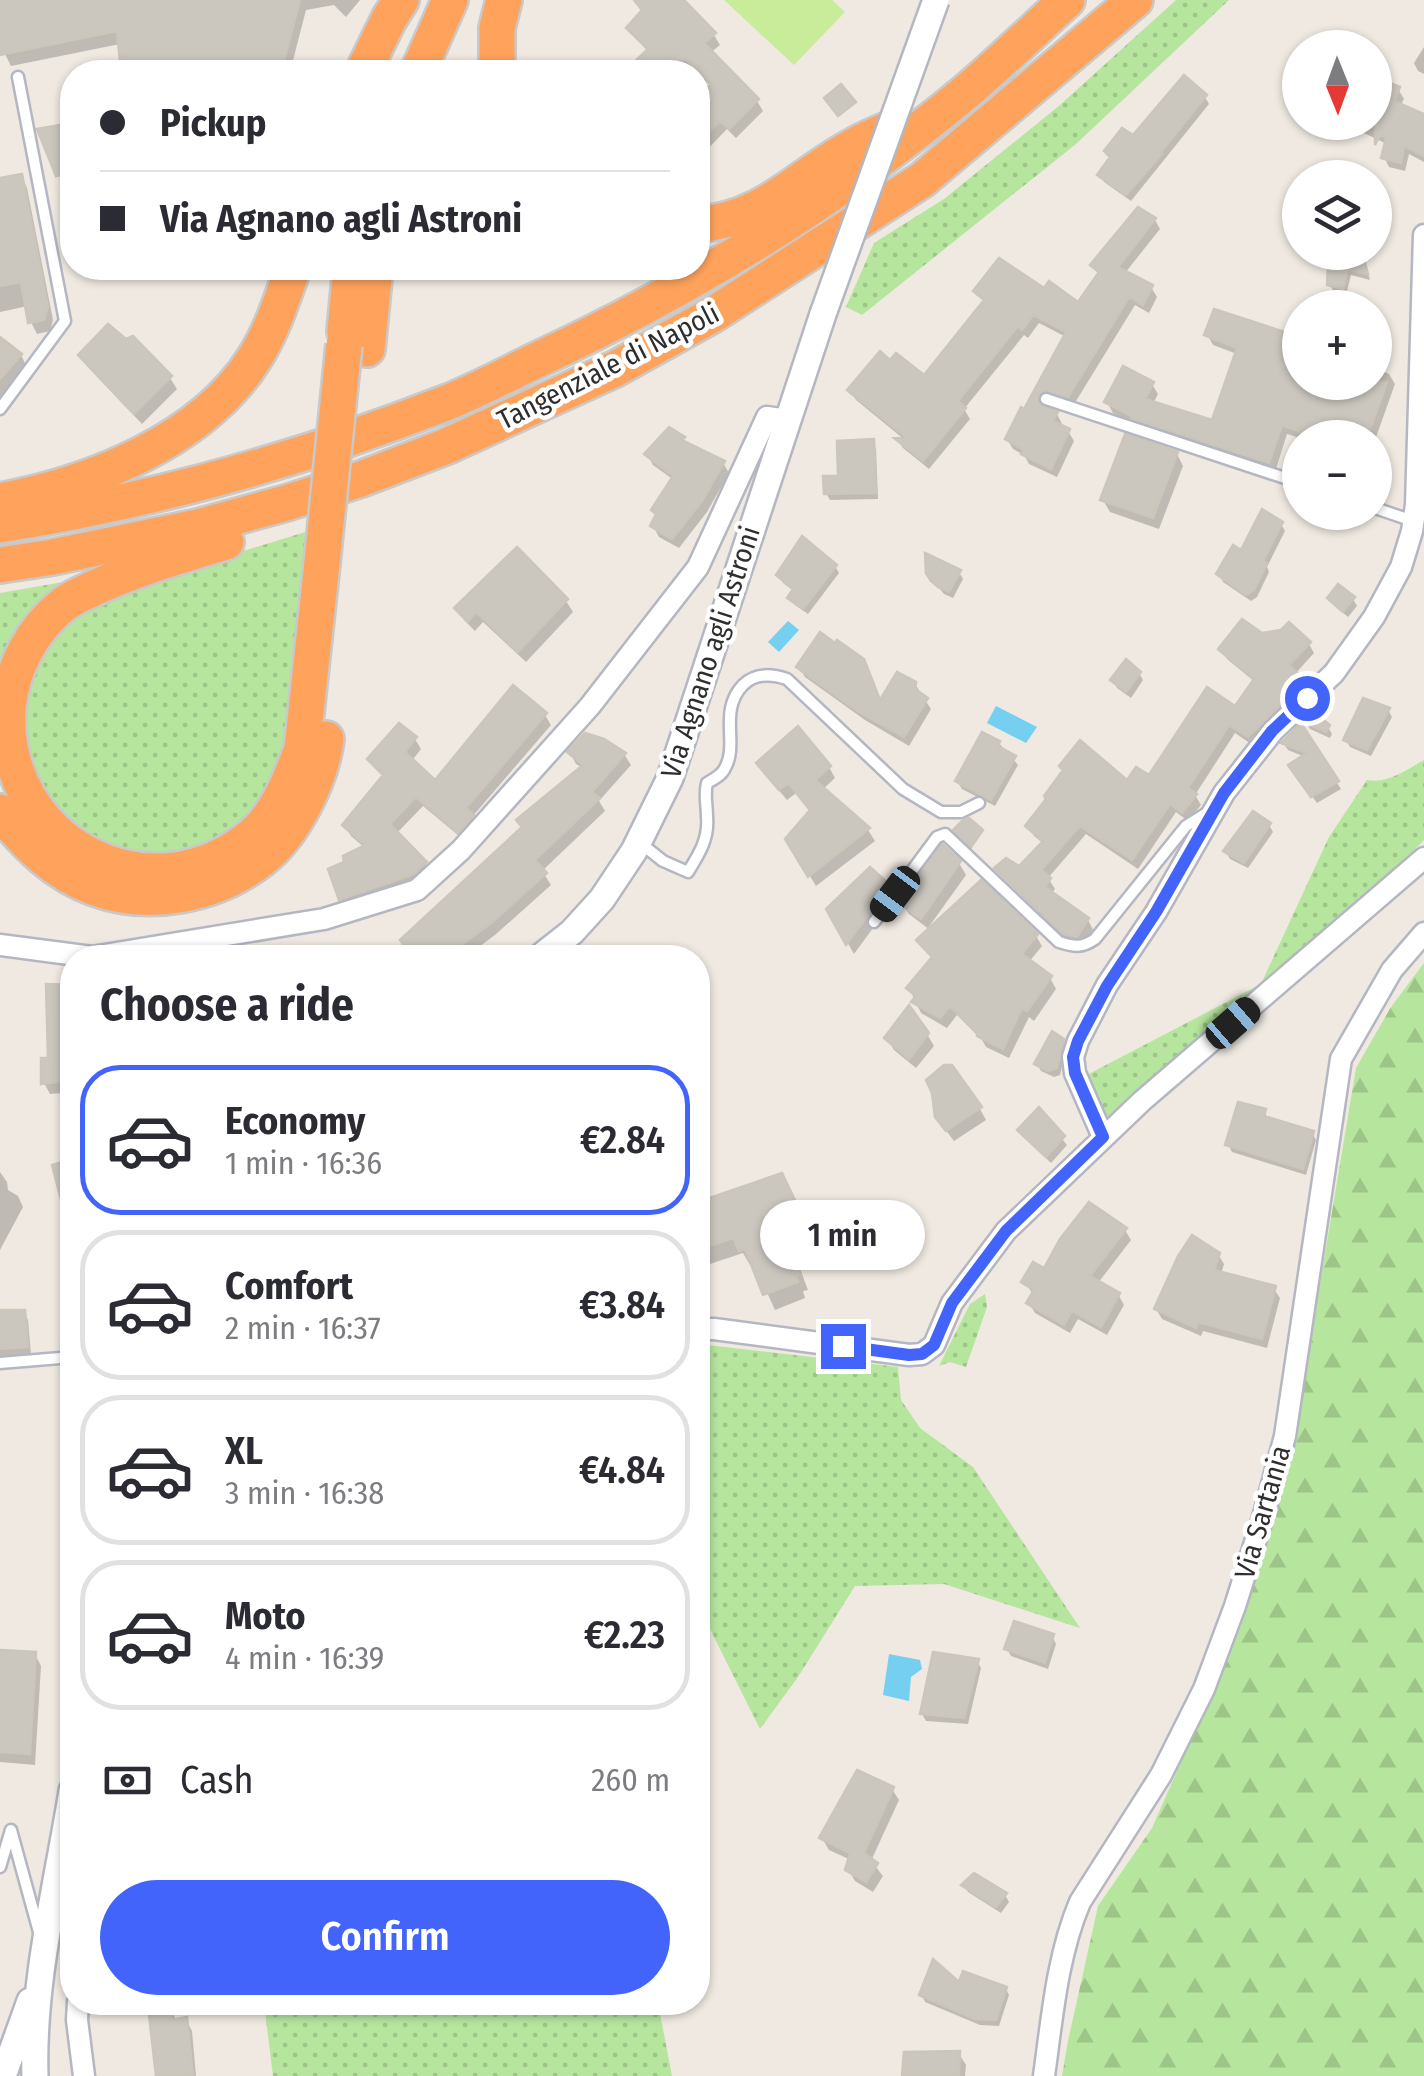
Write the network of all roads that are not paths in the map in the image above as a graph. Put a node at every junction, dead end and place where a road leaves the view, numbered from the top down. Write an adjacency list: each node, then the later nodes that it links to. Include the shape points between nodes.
1 (400, 0): 8 (highway)
2 (423, 0): 9 (highway)
3 (450, 0): 10 (highway)
4 (504, 0): 11 (highway)
5 (936, 0): 24 (street, Via Agnano agli Astroni, bridge)
6 (1067, 0): 13 (highway, Tangenziale di Napoli)
7 (1134, 0): 25 (highway, Tangenziale di Napoli, via 922,180 714,314)
8 (369, 60)
9 (397, 60)
10 (423, 60)
11 (498, 60)
12 (18, 77): 23 (lane, via 65,321)
13 (963, 94): 14 (highway, via 850,148 748,214); 16 (highway, Tangenziale di Napoli, via 815,204)
14 (710, 222)
15 (1424, 234): 29 (street)
16 (710, 270)
17 (288, 280): 27 (highway, via 254,359 184,429 118,466)
18 (351, 280): 21 (highway)
19 (373, 280): 21 (highway)
20 (692, 280): 30 (highway, Tangenziale di Napoli, via 448,402 272,463)
21 (355, 347): 31 (highway, bridge)
22 (1046, 399): 26 (lane)
23 (0, 409)
24 (788, 420): 36 (street, Via Agnano agli Astroni, via 675,763); 41 (street, via 767,417 698,566 590,706 417,890 324,919)
25 (448, 446): 31 (highway, via 318,514 116,578 49,617 14,676 7,743 26,800 62,841 119,867 160,872 230,852 258,831 302,749); 32 (highway, Tangenziale di Napoli, via 198,528)
26 (1282, 477)
27 (0, 500)
28 (1392, 514): 29 (lane)
29 (1413, 521): 34 (street, via 1401,566 1374,616 1334,673 1272,731)
30 (0, 525)
31 (334, 563): 35 (highway, via 324,753 315,786 264,858 190,894 141,898 96,888 56,869)
32 (0, 565)
33 (978, 803): 36 (lane, via 940,812 902,789 788,678 767,675 746,682 735,695 728,760 708,783 705,844 688,872)
34 (1217, 806): 38 (lane, via 1186,826 1084,946 1059,942 945,834); 44 (street, via 1078,1041 1075,1073)
35 (0, 812)
36 (638, 842): 42 (street, Via Agnano agli Astroni, via 602,899)
37 (1424, 858): 44 (street)
38 (874, 922)
39 (1424, 933): 55 (street, Via Sartania, via 1392,970 1342,1059 1285,1436 1264,1514 1204,1690 1071,1923)
40 (0, 945): 43 (street)
41 (165, 945)
42 (555, 945)
43 (60, 953)
44 (1103, 1137): 45 (street, via 1006,1231 922,1354)
45 (710, 1329)
46 (60, 1359): 47 (lane)
47 (0, 1363)
48 (60, 1862): 50 (street)
49 (0, 1867): 50 (lane, via 11,1830)
50 (43, 1963): 52 (street); 53 (street)
51 (78, 2015): 54 (street)
52 (2, 2076)
53 (35, 2076)
54 (84, 2076)
55 (1044, 2076)

